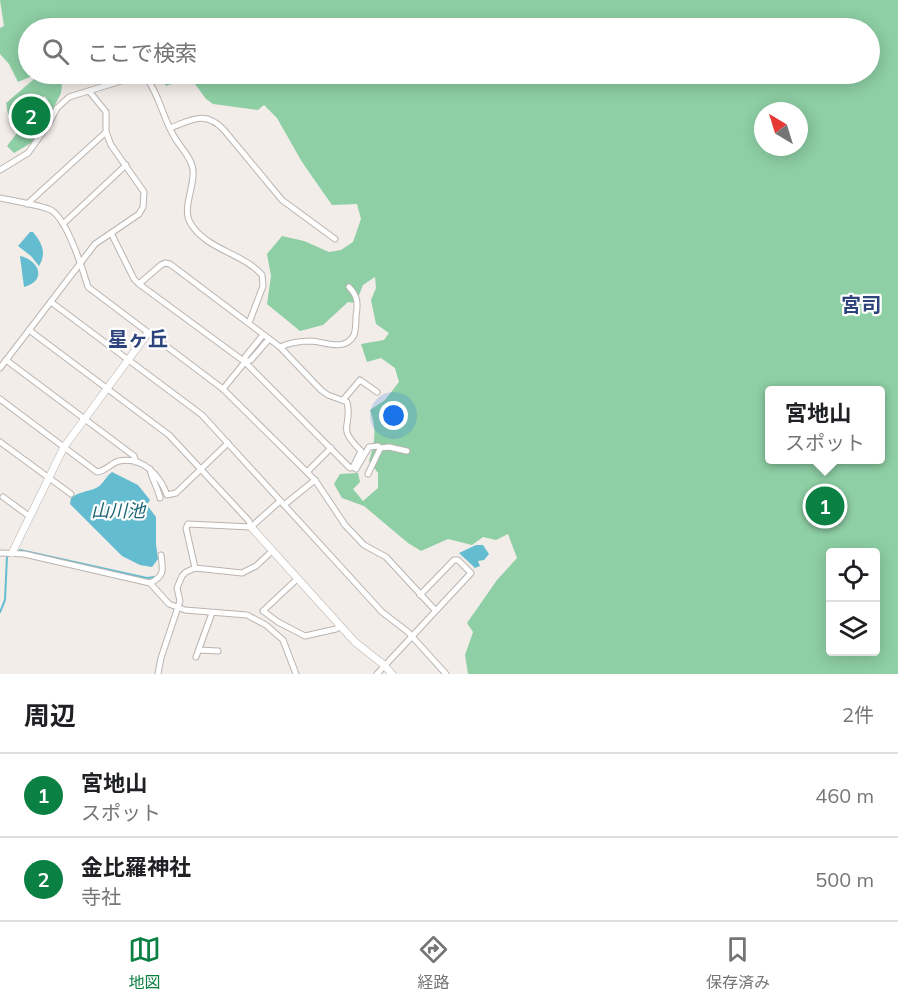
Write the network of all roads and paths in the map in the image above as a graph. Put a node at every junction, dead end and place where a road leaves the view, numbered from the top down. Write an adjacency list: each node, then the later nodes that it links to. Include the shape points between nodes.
1 (110, 84): 3 (street)
2 (150, 84): 4 (street)
3 (89, 91): 5 (street, via 106,112); 7 (street, via 63,101 28,153)
4 (170, 128): 12 (street, via 202,118 213,120 282,200); 17 (street, via 192,165 189,221 210,242 262,275 263,286)
5 (106, 132): 6 (street); 9 (street)
6 (126, 165): 10 (street); 11 (street, via 141,185 145,200 139,213)
7 (0, 170)
8 (0, 198): 9 (street)
9 (27, 204): 10 (street, via 52,210)
10 (63, 224): 13 (street)
11 (111, 233): 13 (street, via 95,244); 14 (street)
12 (335, 240)
13 (81, 262): 16 (street); 19 (street, via 88,287)
14 (139, 284): 17 (street, via 161,265 170,264); 25 (street)
15 (349, 287): 22 (street, via 357,300 355,333 348,341 337,345 304,341)
16 (51, 302): 18 (street); 23 (street)
17 (249, 323): 20 (street)
18 (29, 330): 24 (street); 27 (street)
19 (148, 333): 23 (street); 28 (street)
20 (263, 334): 21 (street); 25 (street, via 245,357)
21 (269, 339): 22 (street); 25 (street)
22 (280, 347): 31 (street, via 321,390)
23 (129, 359): 27 (street); 34 (street, via 196,409)
24 (6, 360): 26 (street); 32 (street)
25 (245, 363): 28 (street); 36 (street)
26 (0, 368)
27 (106, 389): 32 (street); 42 (street, via 169,435)
28 (223, 389): 43 (street)
29 (377, 392): 31 (street, via 360,380)
30 (0, 399): 35 (street)
31 (344, 400): 40 (street, via 348,406 345,431 361,451)
32 (84, 418): 35 (street); 39 (street, via 134,456)
33 (0, 442): 45 (street)
34 (228, 443): 42 (street); 50 (street)
35 (64, 447): 39 (street, via 97,472 120,461); 45 (street)
36 (331, 448): 40 (street); 43 (street)
37 (380, 448): 38 (street); 40 (street, via 369,447 356,469); 44 (street)
38 (407, 451)
39 (136, 462): 41 (street)
40 (353, 467)
41 (150, 469): 42 (street, via 167,495 176,493); 49 (street)
42 (200, 469): 52 (street)
43 (307, 472): 46 (street)
44 (368, 474)
45 (48, 477): 47 (street); 51 (street)
46 (315, 480): 50 (street); 60 (street, via 345,525 364,544 386,557)
47 (71, 494)
48 (3, 497): 51 (street)
49 (160, 498)
50 (282, 503): 52 (street); 65 (street, via 382,612)
51 (29, 516): 55 (street)
52 (251, 527): 53 (street); 57 (street, via 188,524)
53 (272, 551): 57 (street, via 242,573); 58 (street)
54 (0, 553): 55 (street)
55 (12, 553): 59 (street)
56 (161, 555): 59 (street, via 162,576)
57 (195, 568): 61 (street, via 179,582)
58 (297, 579): 64 (street); 64 (street, via 263,611 305,636)
59 (150, 583): 61 (street)
60 (420, 595): 62 (street); 62 (street, via 454,560 471,573)
61 (177, 608): 63 (street); 70 (street)
62 (435, 610): 65 (street)
63 (212, 613): 66 (street); 71 (street, via 247,615 271,629 283,640)
64 (340, 626): 69 (street)
65 (412, 636): 69 (street); 73 (street)
66 (200, 650): 67 (street); 68 (street)
67 (218, 651)
68 (196, 657)
69 (388, 671): 72 (street)
70 (158, 674)
71 (296, 674)
72 (377, 674)
73 (446, 674)

